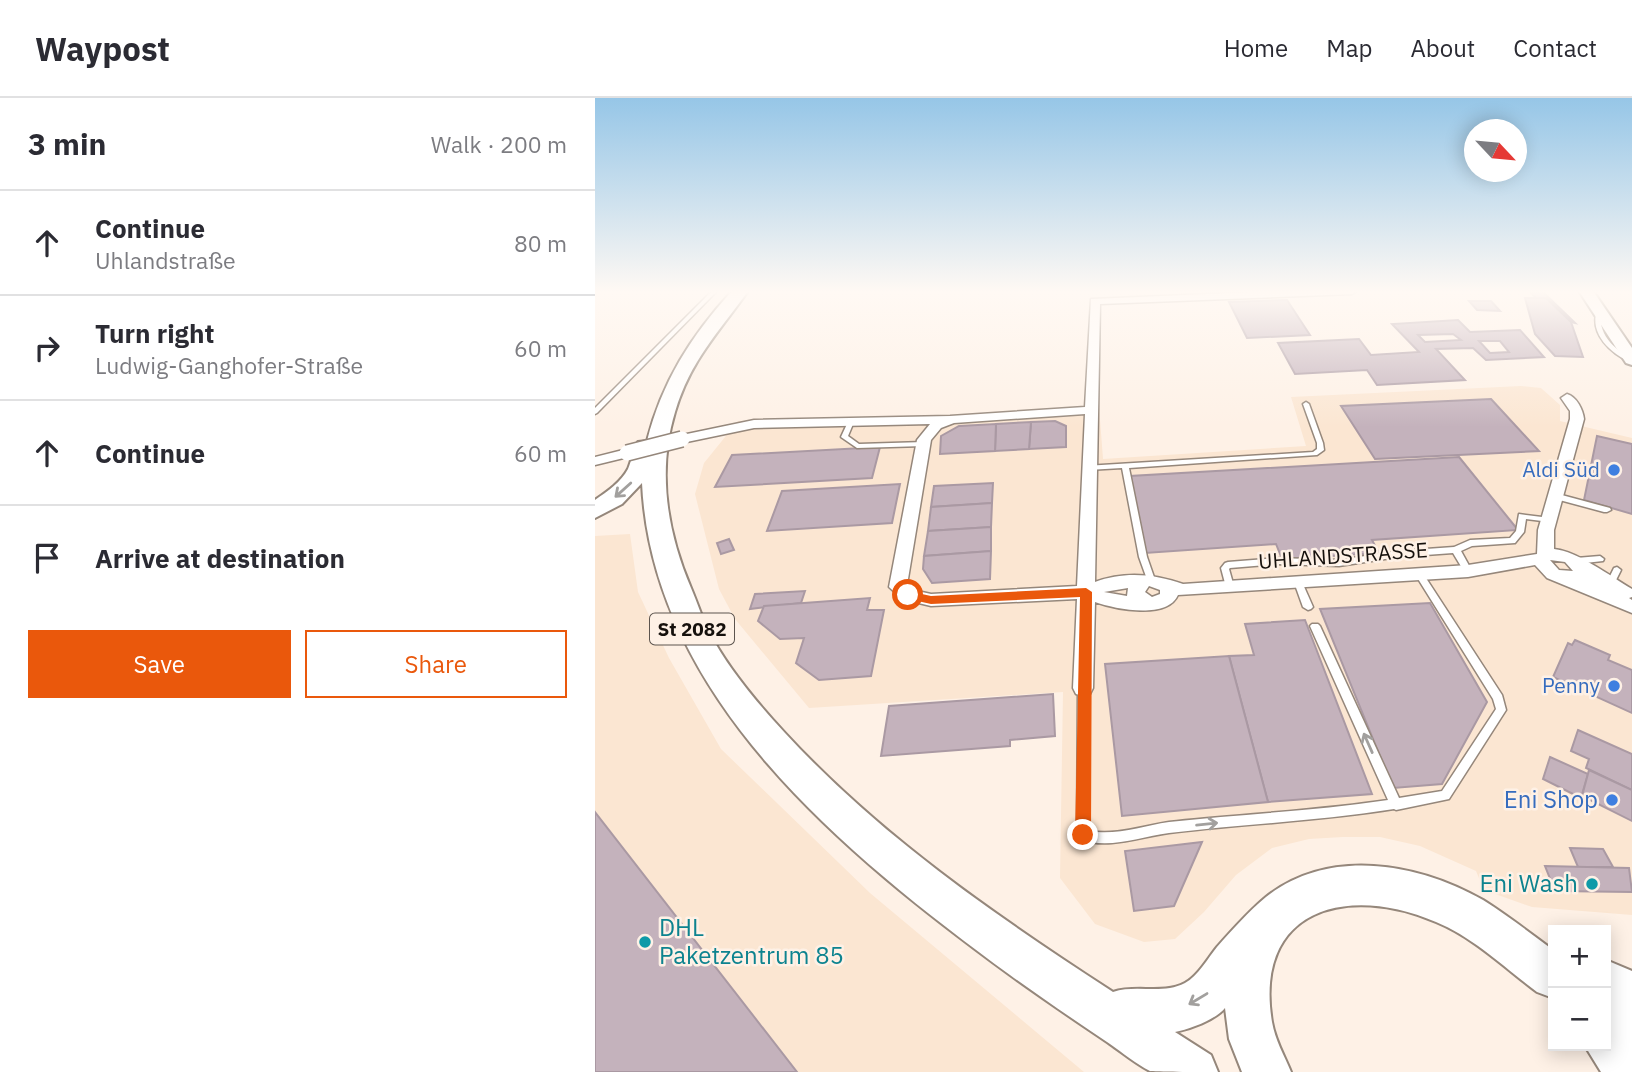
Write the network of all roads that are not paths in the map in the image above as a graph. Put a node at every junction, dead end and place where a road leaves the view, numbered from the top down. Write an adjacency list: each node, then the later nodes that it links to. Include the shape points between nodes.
1 (670, 336): 9 (lane)
2 (704, 336): 13 (main road, St 2082, via 676,380)
3 (1094, 336): 8 (street)
4 (1616, 336): 5 (street)
5 (1632, 360)
6 (1567, 398): 18 (street, via 1577,419)
7 (1306, 404): 16 (lane, via 1320,443 1315,454)
8 (1092, 410): 10 (street); 17 (street)
9 (595, 412)
10 (954, 419): 11 (street); 14 (street)
11 (899, 421): 12 (street); 14 (street)
12 (850, 424): 13 (street); 14 (lane, via 844,438 857,446)
13 (672, 429): 15 (street, bridge, via 627,453); 19 (main road, one-way to 19, via 649,431 637,477); 47 (main road, St 2082, via 655,450 654,503 670,580 691,626 748,716 825,800 893,860)
14 (929, 434): 32 (street, UHLANDSTRASSE, via 898,587 908,595 931,600)
15 (595, 461)
16 (1125, 466): 17 (lane); 30 (lane, via 1143,557)
17 (1089, 468): 32 (street)
18 (1555, 496): 20 (lane); 21 (street)
19 (595, 510)
20 (1607, 510)
21 (1550, 520): 22 (lane, via 1522,516 1520,532 1512,541 1470,543); 23 (street); 26 (street)
22 (1455, 550): 27 (lane); 31 (lane, via 1339,563 1228,565)
23 (1543, 557): 25 (street, UHLANDSTRASSE); 26 (street, UHLANDSTRASSE, via 1543,566)
24 (1600, 559): 26 (lane)
25 (1508, 566): 26 (street, UHLANDSTRASSE); 27 (street, UHLANDSTRASSE)
26 (1570, 568): 33 (street, UHLANDSTRASSE, via 1615,579); 35 (street, UHLANDSTRASSE)
27 (1468, 571): 28 (street, UHLANDSTRASSE)
28 (1419, 574): 29 (street, UHLANDSTRASSE); 38 (lane, via 1498,698 1501,710 1445,795)
29 (1298, 582): 31 (street, UHLANDSTRASSE); 34 (lane)
30 (1162, 586): 31 (street, UHLANDSTRASSE); 32 (street, UHLANDSTRASSE, via 1109,583); 32 (street, UHLANDSTRASSE, via 1159,603 1112,601)
31 (1230, 587)
32 (1086, 592): 37 (street)
33 (1632, 596)
34 (1308, 607)
35 (1632, 607)
36 (1315, 626): 38 (lane, one-way to 36)
37 (1083, 688): 38 (lane, one-way to 38, via 1083,835 1093,839)
38 (1396, 805)
39 (1468, 915): 40 (main road, via 1409,890 1363,884 1335,886 1308,895); 41 (main road, via 1502,925); 42 (main road); 44 (main road, via 1504,954)
40 (1261, 932): 47 (main road, one-way to 47, via 1205,997 1182,1008 1153,1013 1130,1009); 51 (main road, via 1245,997 1248,1028)
41 (1548, 951)
42 (1548, 972)
43 (1611, 984): 45 (main road)
44 (1550, 988)
45 (1632, 995)
46 (1611, 1014): 48 (main road)
47 (1108, 1016): 50 (main road, St 2082)
48 (1632, 1028)
49 (1611, 1046): 52 (main road)
50 (1193, 1072)
51 (1267, 1072)
52 (1630, 1072)

